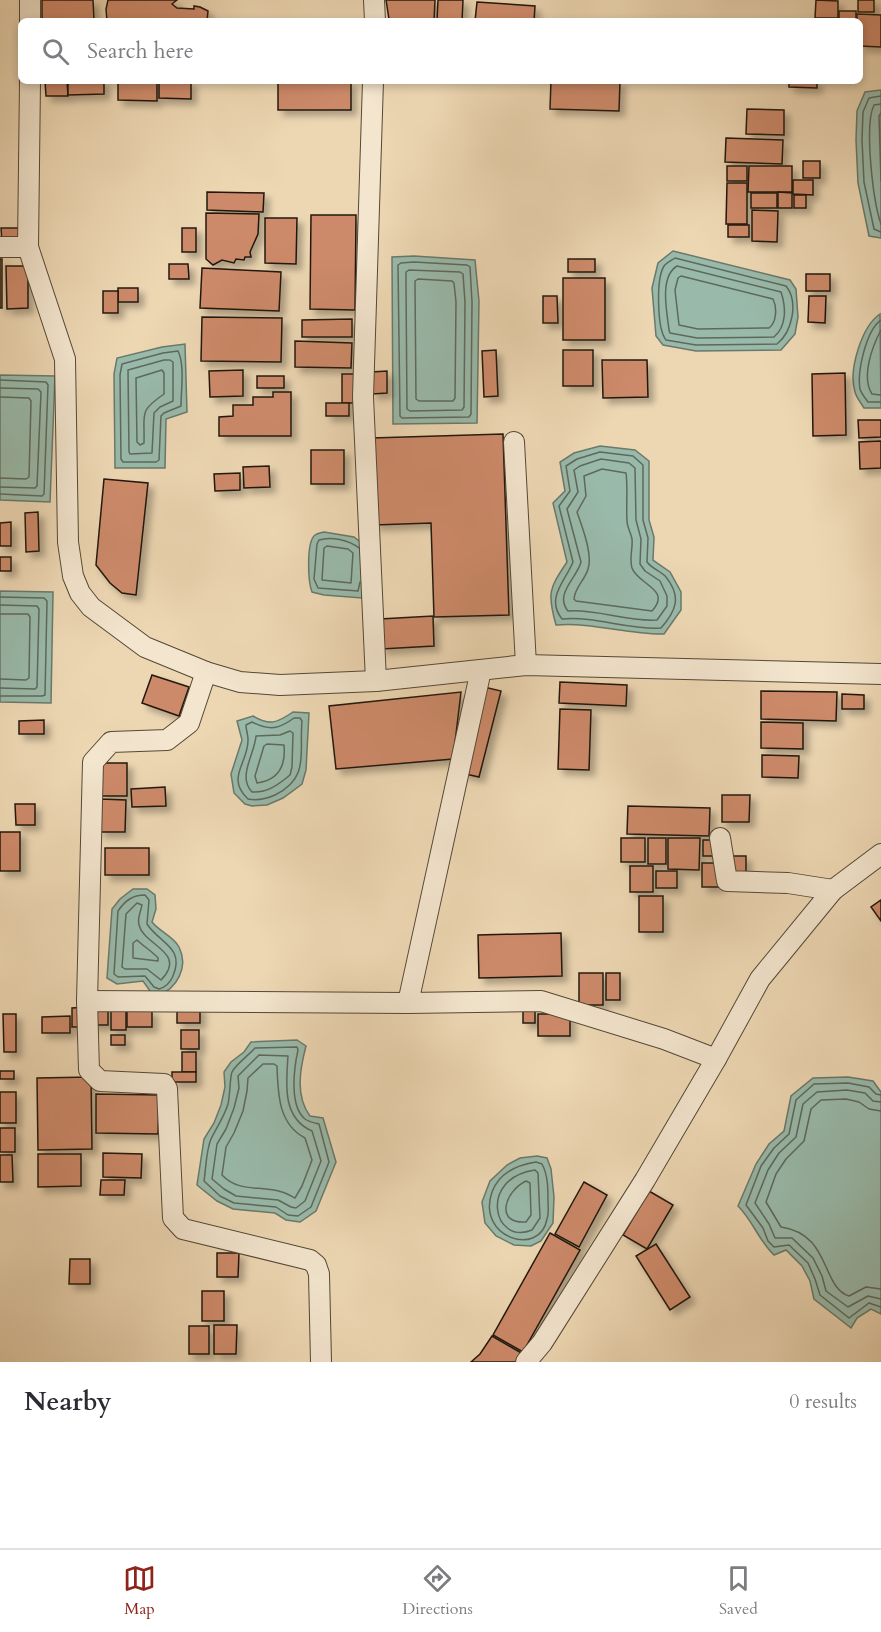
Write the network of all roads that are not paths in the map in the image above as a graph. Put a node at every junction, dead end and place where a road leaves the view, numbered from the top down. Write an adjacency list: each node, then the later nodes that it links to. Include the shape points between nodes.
1 (30, 0): 3 (street)
2 (374, 0): 4 (street)
3 (30, 18)
4 (375, 18)
5 (30, 84): 8 (street)
6 (373, 84): 14 (street, via 363,397)
7 (0, 247): 8 (street)
8 (28, 247): 12 (street, via 65,359 68,542 80,593 91,607 145,646)
9 (514, 442): 10 (street)
10 (526, 665): 11 (street); 13 (street)
11 (481, 670): 14 (street); 19 (street)
12 (206, 672): 14 (street, via 240,682 280,685); 18 (street, via 189,723 167,740 111,742 93,762)
13 (881, 674)
14 (376, 681)
15 (720, 838): 17 (street, via 727,881 788,883)
16 (881, 854): 17 (street)
17 (832, 890): 20 (street, via 760,979)
18 (87, 1001): 19 (street); 21 (street, via 89,1070 93,1075 100,1081 164,1084 167,1089 176,1224 183,1229 310,1260 316,1265)
19 (408, 1003): 20 (street, via 541,1001)
20 (716, 1059): 22 (street, via 639,1189)
21 (321, 1362)
22 (526, 1362)

